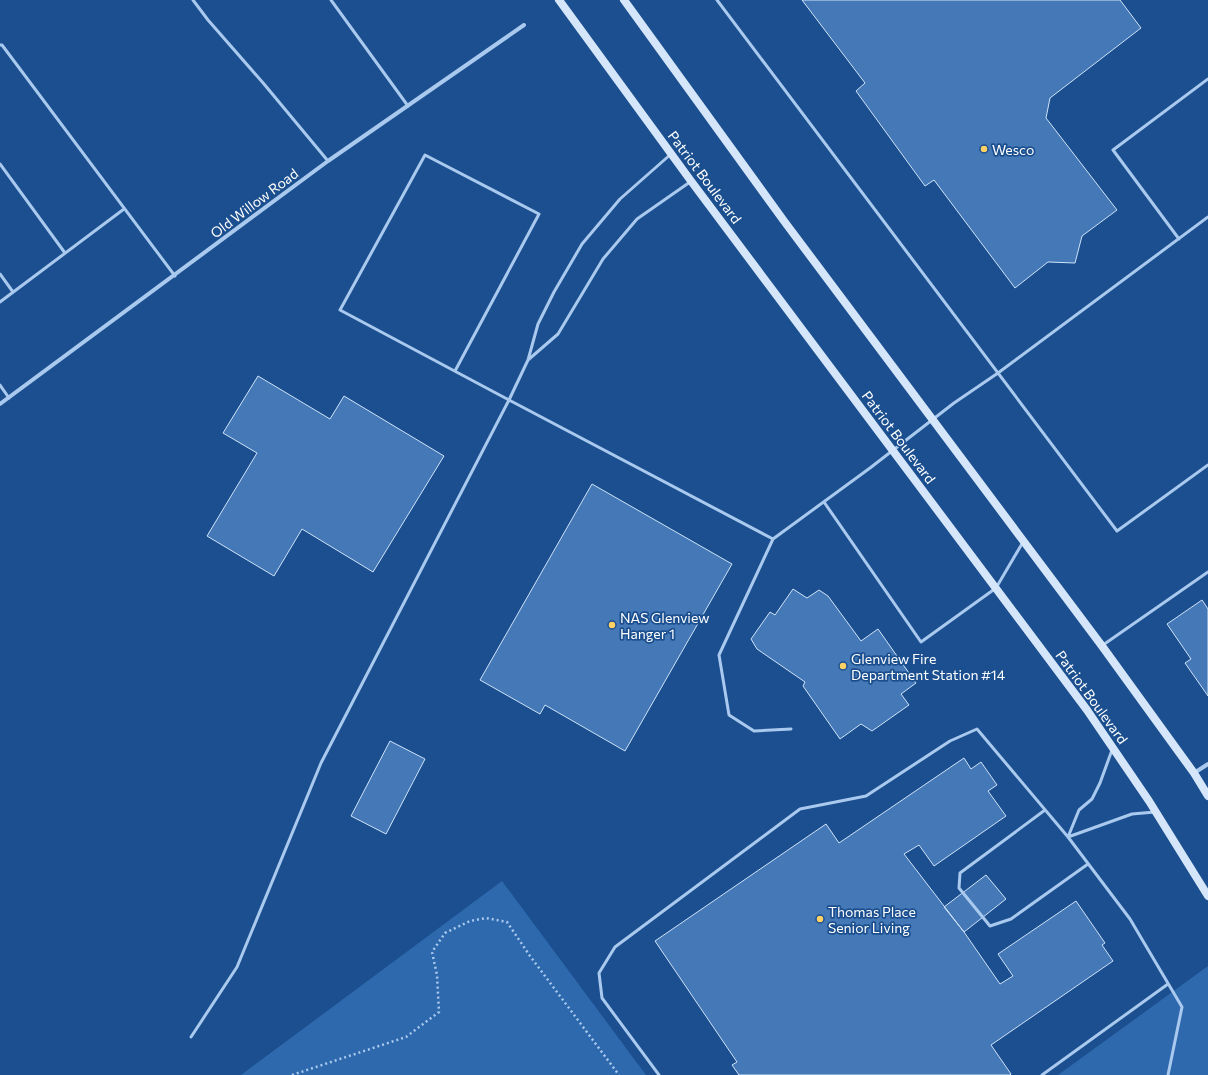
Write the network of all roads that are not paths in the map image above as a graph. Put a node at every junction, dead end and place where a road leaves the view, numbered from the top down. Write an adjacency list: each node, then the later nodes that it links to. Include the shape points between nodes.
1 (193, 0): 11 (lane)
2 (331, 0): 9 (lane)
3 (558, 0): 10 (main road, Patriot Boulevard)
4 (624, 0): 29 (main road, via 784,221)
5 (716, 0): 24 (lane)
6 (524, 25): 9 (street, Old Willow Road)
7 (0, 45): 14 (lane)
8 (1208, 79): 16 (lane, via 1113,150)
9 (408, 106): 11 (street, Old Willow Road)
10 (671, 154): 13 (main road, Patriot Boulevard); 22 (lane, via 620,199 582,244 538,324)
11 (328, 161): 19 (street, Old Willow Road)
12 (0, 164): 17 (lane)
13 (691, 181): 22 (lane, via 638,220 603,259 558,334); 30 (main road, Patriot Boulevard)
14 (124, 209): 17 (lane); 19 (lane)
15 (1208, 217): 16 (lane)
16 (1179, 239): 24 (lane)
17 (64, 253): 20 (lane)
18 (0, 274): 20 (lane)
19 (175, 276): 26 (street, Old Willow Road)
20 (13, 292): 21 (lane)
21 (0, 302)
22 (528, 360): 27 (lane)
23 (455, 371): 23 (lane, via 340,310 425,155 540,214); 27 (lane)
24 (998, 373): 29 (lane); 31 (lane, via 1117,531)
25 (0, 385): 26 (lane)
26 (10, 398): 28 (street, Old Willow Road)
27 (509, 400): 33 (lane); 49 (lane, via 321,763 237,967)
28 (0, 404)
29 (933, 420): 30 (lane); 34 (main road)
30 (893, 451): 32 (lane); 36 (main road, Patriot Boulevard)
31 (1208, 465)
32 (824, 502): 33 (lane); 36 (lane, via 921,642)
33 (773, 539): 38 (lane, via 719,656 729,716 754,732)
34 (1023, 542): 36 (lane); 37 (main road)
35 (1208, 572): 37 (lane)
36 (996, 588): 39 (main road, Patriot Boulevard)
37 (1102, 646): 41 (main road)
38 (791, 729)
39 (1113, 749): 44 (main road, Patriot Boulevard); 45 (lane, via 1092,799 1079,810)
40 (1208, 764): 41 (street)
41 (1194, 773): 42 (main road)
42 (1208, 796)
43 (1045, 810): 45 (lane); 46 (lane, via 960,873 959,888 990,926 1011,919); 50 (lane, via 977,729 950,741 866,796 800,809 615,947 599,973 602,998)
44 (1156, 812): 45 (lane, via 1132,814); 47 (main road, Patriot Boulevard)
45 (1068, 837): 46 (lane)
46 (1088, 864): 48 (lane, via 1130,918)
47 (1208, 896)
48 (1168, 984): 51 (lane); 52 (lane, via 1182,1007)
49 (191, 1037)
50 (659, 1075)
51 (1042, 1075)
52 (1168, 1075)

